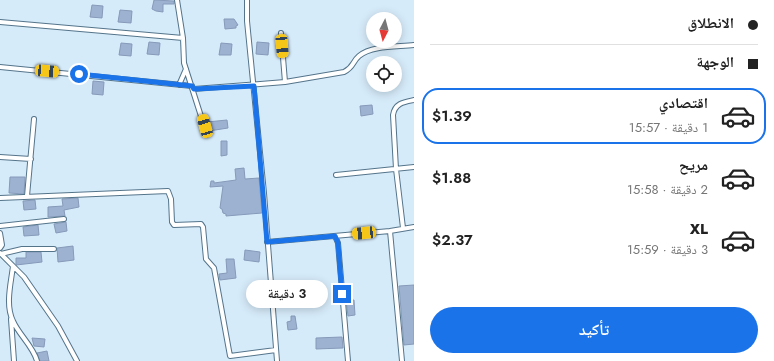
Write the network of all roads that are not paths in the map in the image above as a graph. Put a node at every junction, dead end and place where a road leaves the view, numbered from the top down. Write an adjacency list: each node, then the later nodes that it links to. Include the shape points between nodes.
1 (177, 0): 5 (street)
2 (247, 0): 11 (street)
3 (0, 22): 5 (street)
4 (281, 33): 9 (street)
5 (183, 38): 8 (street)
6 (414, 46): 9 (street, via 376,49 358,56 351,68 344,72)
7 (0, 66): 10 (street)
8 (186, 69): 10 (street); 12 (street)
9 (285, 82): 11 (street)
10 (179, 85): 12 (street)
11 (254, 86): 12 (street); 30 (street)
12 (193, 88): 15 (street)
13 (414, 100): 19 (street, via 400,103 394,111)
14 (34, 120): 17 (street)
15 (208, 135)
16 (0, 157): 17 (street)
17 (31, 159): 21 (street)
18 (414, 167): 19 (street)
19 (396, 169): 20 (street); 26 (street)
20 (336, 175)
21 (27, 196): 22 (street); 37 (street, via 168,191 174,225 201,224 203,227 206,259 214,268)
22 (0, 198)
23 (64, 219): 24 (street)
24 (0, 226)
25 (414, 227): 26 (street)
26 (403, 228): 27 (street)
27 (390, 231): 29 (street); 43 (street)
28 (0, 233): 31 (street)
29 (335, 236): 30 (street); 42 (street, via 338,243)
30 (267, 242): 36 (street)
31 (0, 248)
32 (54, 249): 33 (street, via 22,249)
33 (1, 254): 34 (street)
34 (13, 266): 35 (street); 40 (street, via 24,277 58,326)
35 (10, 313): 38 (street); 39 (street)
36 (276, 350): 37 (street); 41 (street)
37 (230, 358)
38 (14, 361)
39 (37, 361)
40 (77, 361)
41 (277, 361)
42 (348, 361)
43 (402, 361)

